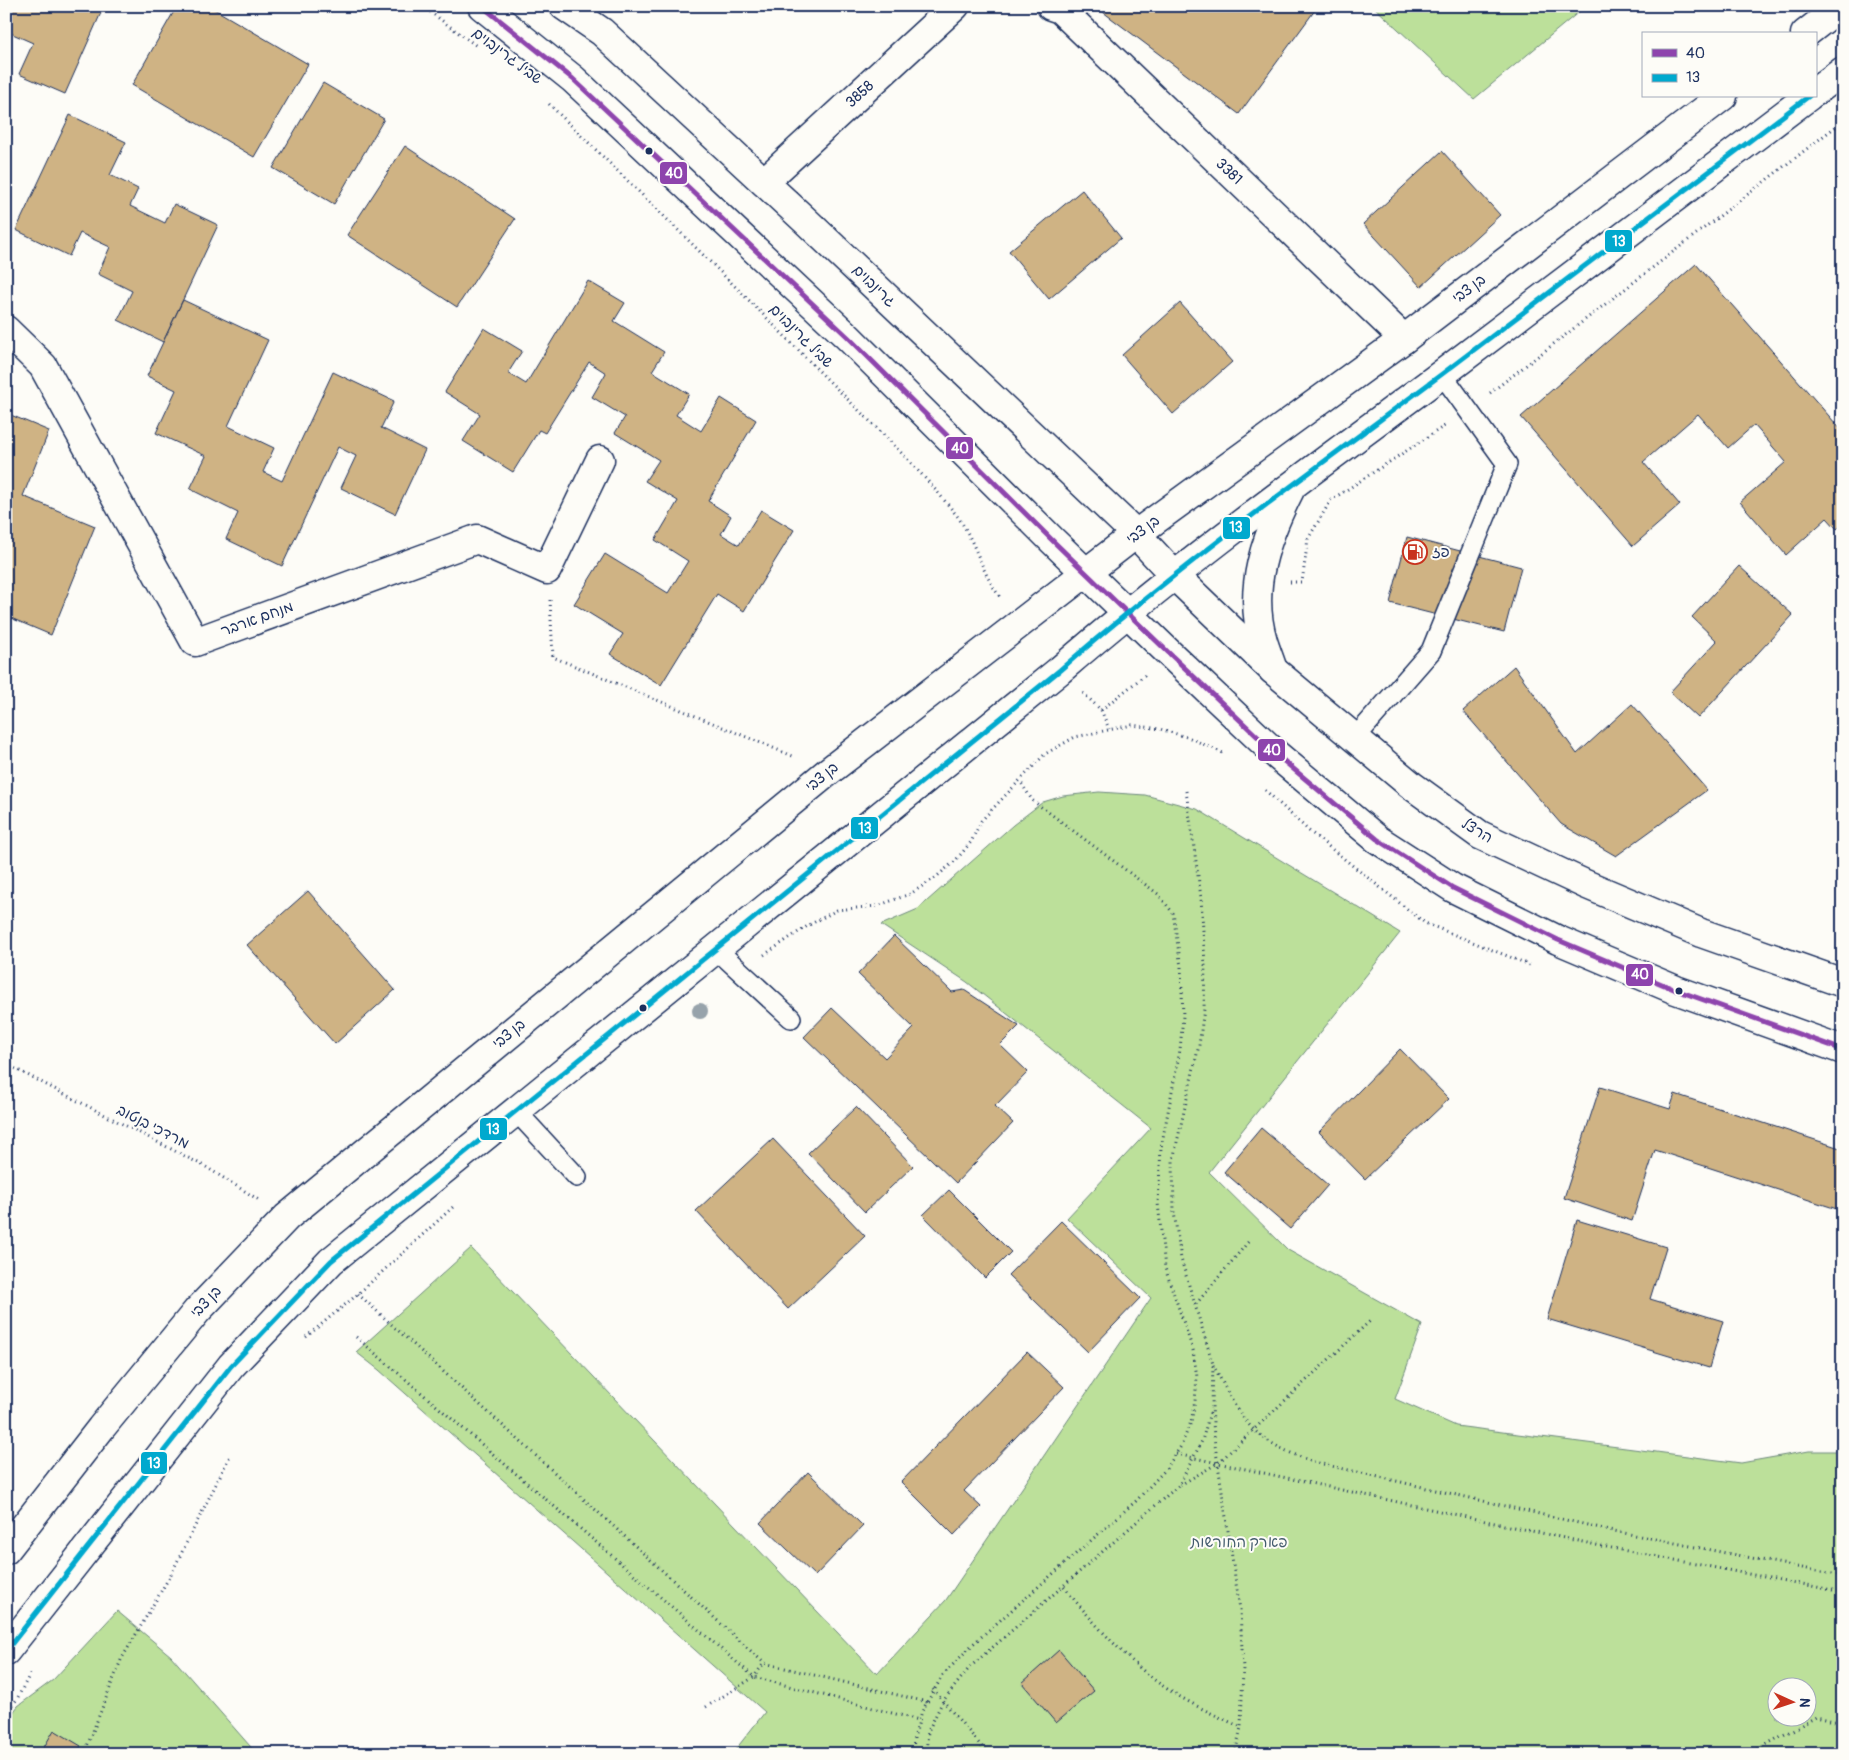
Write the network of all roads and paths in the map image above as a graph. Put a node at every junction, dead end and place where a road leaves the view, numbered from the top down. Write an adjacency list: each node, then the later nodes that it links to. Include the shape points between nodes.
1 (422, 6): 8 (path, שביל גרינבוים)
2 (482, 6): 22 (street, via 580,86 848,337)
3 (564, 6): 14 (street, גרינבוים, via 602,32)
4 (955, 6): 14 (street, 3858)
5 (1051, 6): 16 (street, 3381, via 1060,9)
6 (1841, 6): 7 (street)
7 (1808, 32)
8 (482, 50)
9 (1843, 71): 10 (street)
10 (1816, 91)
11 (542, 97): 25 (path, שביל גרינבוים, via 918,470 956,513 995,590)
12 (1720, 98): 16 (street, בן צבי)
13 (1806, 98): 17 (street)
14 (764, 182): 20 (street, גרינבוים)
15 (6, 330): 21 (street, מנחם ארבר, via 43,366 195,642 477,539)
16 (1404, 339): 20 (street, בן צבי)
17 (1442, 374): 19 (street); 29 (lane, via 1507,464 1431,651)
18 (600, 460): 21 (street)
19 (1294, 482): 23 (street); 27 (street, via 1276,518 1257,581 1262,640)
20 (1136, 534): 22 (street, בן צבי); 23 (street, גרינבוים)
21 (548, 570): 31 (path, via 553,657)
22 (1086, 574): 24 (street); 25 (street, בן צבי)
23 (1175, 576): 24 (street); 27 (street, הרצל)
24 (1127, 612): 26 (street); 40 (street, via 1278,756 1377,839 1453,888 1558,940 1643,977)
25 (1020, 623): 31 (street, בן צבי)
26 (1060, 670): 28 (path, via 1101,710); 36 (street)
27 (1273, 670): 29 (street, הרצל)
28 (1109, 729): 30 (path, via 1132,725 1160,729 1190,738); 32 (path, via 1075,737 1045,754)
29 (1355, 738): 38 (street, הרצל, via 1411,785 1480,835 1701,933)
30 (1231, 759)
31 (829, 771): 45 (street, בן צבי)
32 (1020, 781): 37 (path, via 981,821 971,842 956,860 935,878 910,894 877,906 838,910 809,925); 56 (path, via 1032,800 1158,894 1173,913 1181,967 1183,1016 1180,1050 1160,1148 1158,1203 1165,1268 1193,1350 1197,1377 1191,1422)
33 (1260, 785): 35 (path)
34 (1186, 791): 48 (path, via 1201,897 1204,1009 1173,1160 1174,1212 1180,1259)
35 (1309, 831)
36 (716, 949): 37 (lane); 42 (street)
37 (740, 971): 39 (lane)
38 (1843, 983)
39 (791, 1018)
40 (1843, 1050)
41 (6, 1064): 45 (path, מרדכי בנטוב, via 206,1167)
42 (516, 1111): 43 (lane); 64 (street, via 331,1261 231,1366)
43 (577, 1177)
44 (457, 1203): 47 (path)
45 (286, 1217): 60 (street, בן צבי, via 197,1310)
46 (1249, 1241): 48 (path)
47 (358, 1294): 51 (path); 65 (path)
48 (1196, 1304): 52 (path)
49 (1370, 1320): 54 (path)
50 (356, 1337): 67 (path)
51 (299, 1343)
52 (1213, 1364): 53 (path); 54 (path, via 1244,1419)
53 (1212, 1406): 57 (path); 58 (path)
54 (1254, 1429): 58 (path); 61 (path, via 1264,1438 1314,1462 1609,1530)
55 (231, 1454): 76 (path, via 170,1576 121,1660)
56 (1176, 1454): 57 (path); 68 (path, via 1136,1501 973,1644)
57 (1194, 1458): 58 (path); 59 (path)
58 (1218, 1463): 59 (path); 63 (path, via 1601,1546); 75 (path, via 1240,1610 1244,1669)
59 (1179, 1485): 62 (path)
60 (8, 1546)
61 (1843, 1576)
62 (1064, 1587): 69 (path, via 970,1667); 75 (path, via 1096,1625 1148,1675 1192,1703)
63 (1843, 1592)
64 (6, 1652)
65 (764, 1664): 67 (path); 70 (path)
66 (34, 1666): 72 (path)
67 (754, 1677): 71 (path); 73 (path)
68 (933, 1689): 69 (path); 70 (path)
69 (943, 1701): 78 (path, via 928,1731); 79 (path)
70 (927, 1702): 73 (path)
71 (706, 1707)
72 (6, 1713)
73 (919, 1720): 77 (path)
74 (1843, 1723): 81 (path, via 1816,1717)
75 (1241, 1727): 80 (path)
76 (84, 1754)
77 (913, 1754)
78 (926, 1754)
79 (988, 1754)
80 (1236, 1754)
81 (1749, 1754)

